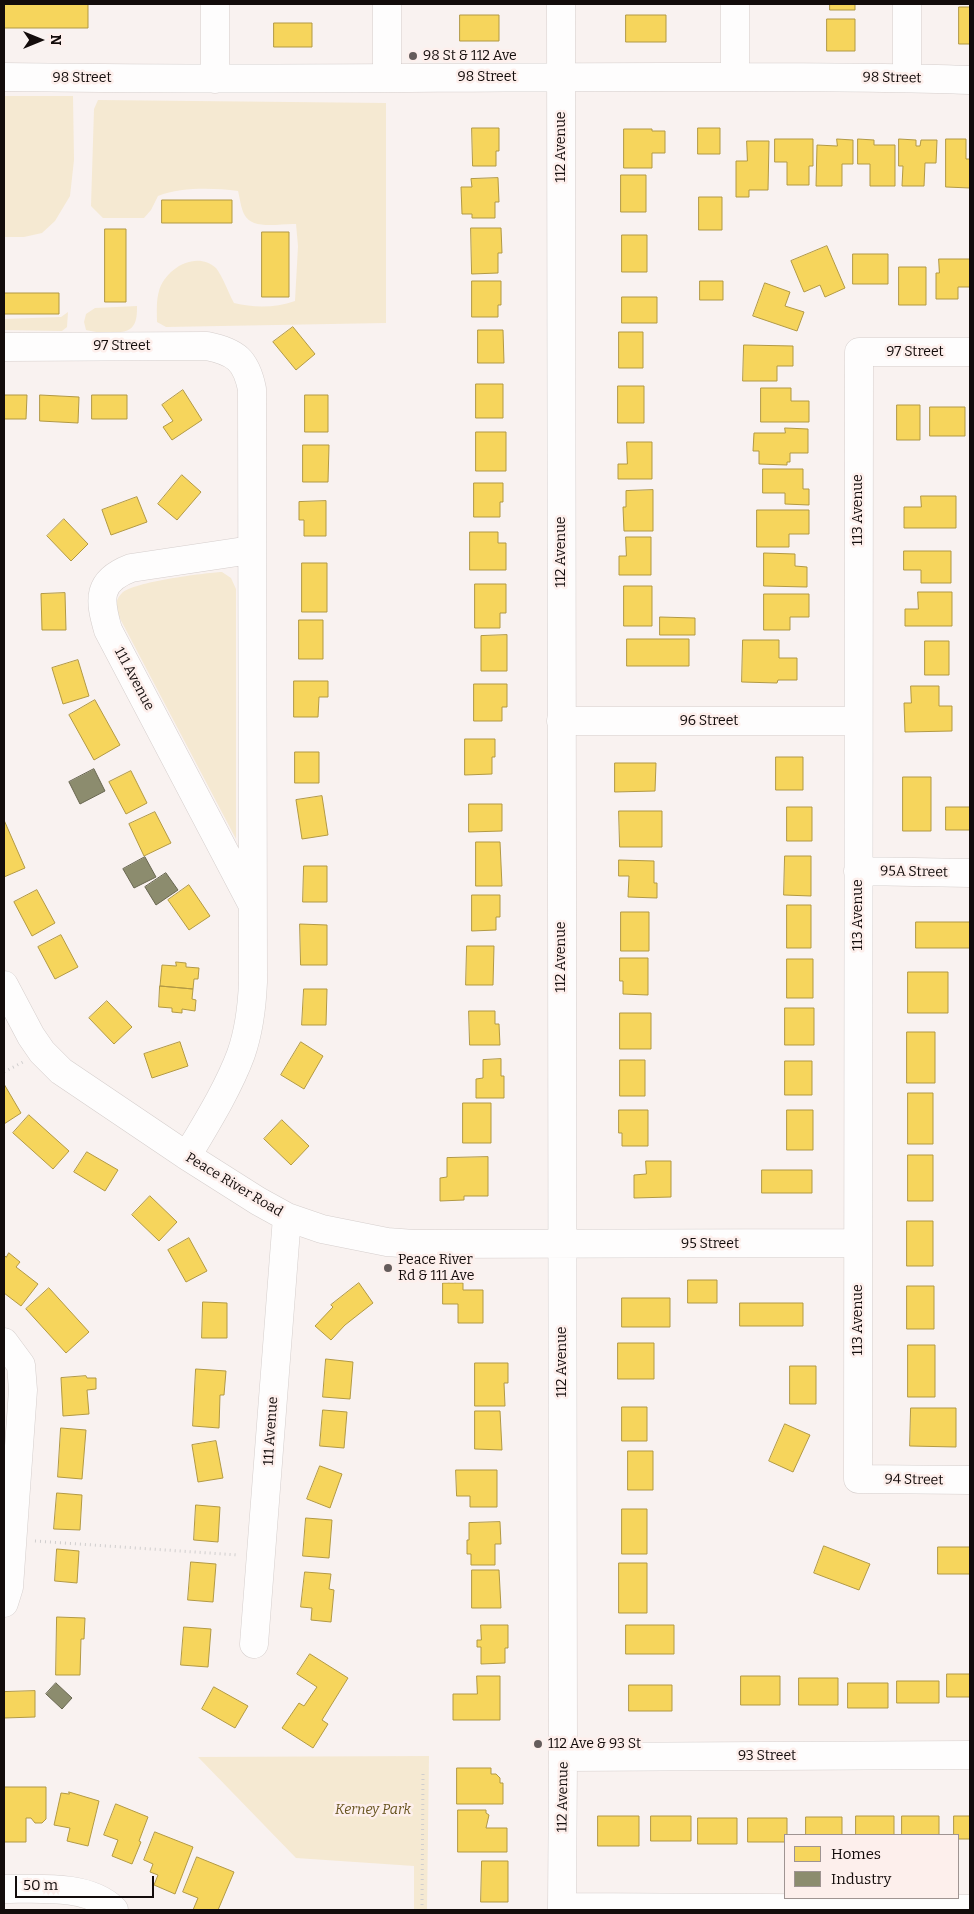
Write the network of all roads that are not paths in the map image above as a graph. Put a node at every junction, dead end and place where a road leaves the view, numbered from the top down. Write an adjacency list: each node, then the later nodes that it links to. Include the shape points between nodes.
1 (214, 4): 10 (street)
2 (388, 4): 11 (street)
3 (561, 4): 6 (street, 112 Avenue)
4 (735, 4): 7 (street)
5 (907, 4): 8 (street)
6 (561, 76): 7 (street, 98 Street); 11 (street, 98 Street); 18 (street, 112 Avenue)
7 (735, 77): 8 (street, 98 Street)
8 (908, 77): 12 (street, 98 Street)
9 (4, 78): 10 (street, 98 Street)
10 (215, 78): 11 (street, 98 Street)
11 (387, 78)
12 (970, 80)
13 (4, 347): 16 (street, 97 Street, via 207,346 223,349)
14 (859, 352): 15 (street, 97 Street); 19 (street, 113 Avenue)
15 (970, 352)
16 (238, 357): 17 (street, 111 Avenue, via 248,372 252,389)
17 (251, 550): 22 (street, 111 Avenue); 22 (street, 111 Avenue, via 120,572 110,579 102,594 102,608 108,630)
18 (561, 720): 19 (street, 96 Street); 27 (street, 112 Avenue)
19 (858, 721): 20 (street, 113 Avenue)
20 (858, 871): 21 (street, 95A Street); 26 (street, 113 Avenue)
21 (970, 873)
22 (253, 906): 24 (street, 111 Avenue, via 251,1013 241,1054)
23 (4, 986): 24 (street, Peace River Road, via 31,1036 61,1071)
24 (187, 1156): 25 (street, Peace River Road)
25 (287, 1217): 27 (street, Peace River Road, via 322,1229 387,1242); 32 (street, 111 Avenue)
26 (858, 1243): 27 (street, 95 Street); 29 (street, 113 Avenue)
27 (562, 1244): 34 (street, 112 Avenue)
28 (4, 1342): 31 (street, via 21,1365 23,1390 9,1587)
29 (858, 1479): 30 (street, 94 Street)
30 (970, 1480)
31 (4, 1603)
32 (254, 1644)
33 (970, 1756): 34 (street, 93 Street)
34 (563, 1757): 36 (street, 112 Avenue)
35 (4, 1889): 38 (street, via 53,1889 84,1894 108,1903)
36 (562, 1909): 37 (street)
37 (970, 1909)
38 (114, 1910)

